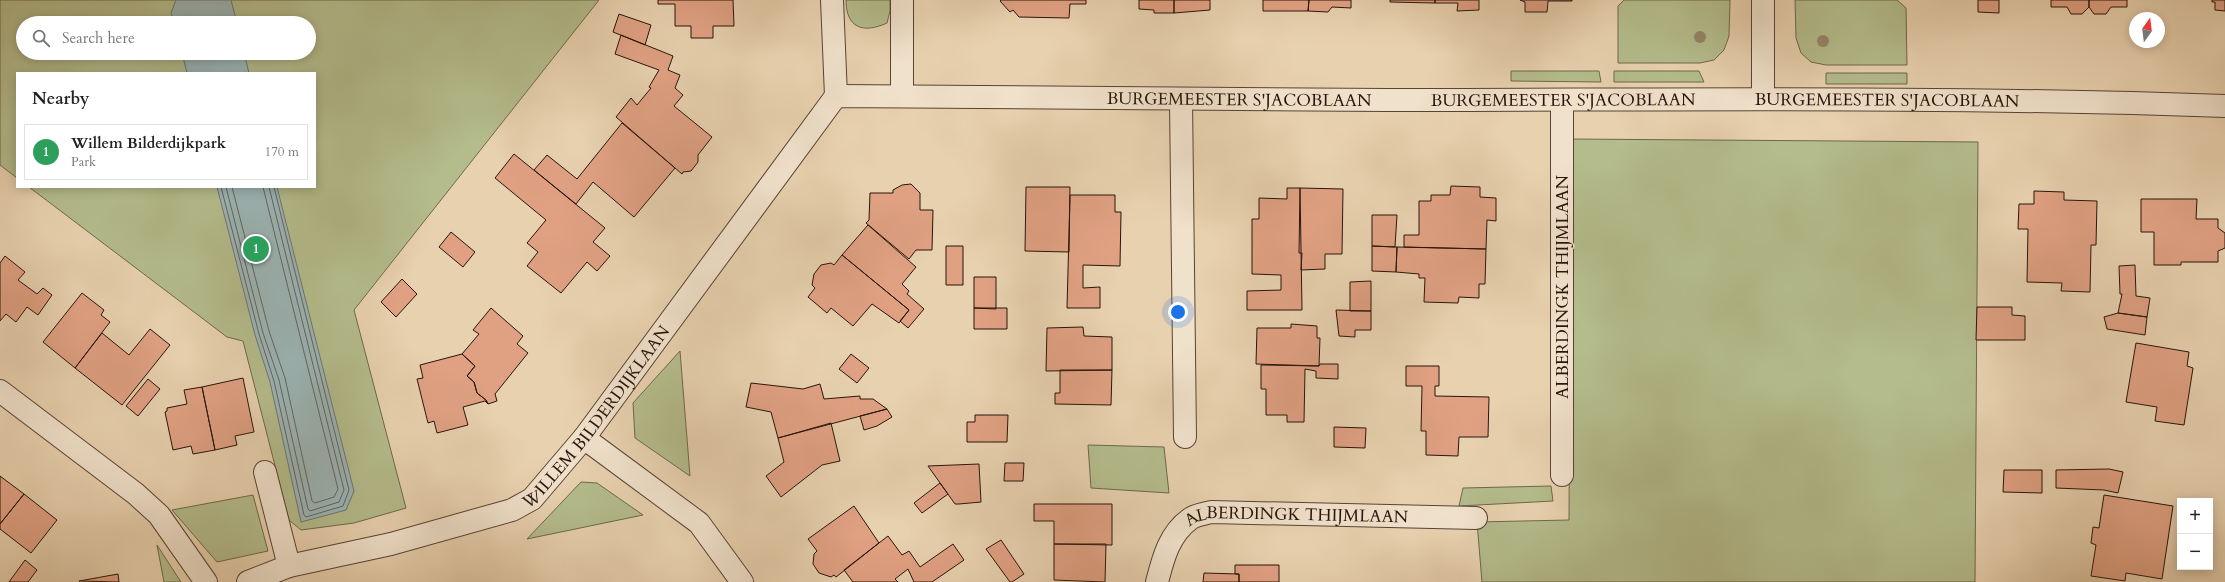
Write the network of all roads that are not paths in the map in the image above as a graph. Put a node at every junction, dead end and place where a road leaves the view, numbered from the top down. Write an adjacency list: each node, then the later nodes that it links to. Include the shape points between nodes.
1 (832, 0): 4 (street)
2 (902, 0): 5 (street)
3 (1763, 0): 6 (street)
4 (836, 96): 5 (street); 12 (street, WILLEM BILDERDIJKLAAN)
5 (902, 96): 7 (street, BURGEMEESTER S'JACOBLAAN)
6 (1763, 99): 8 (street, BURGEMEESTER S'JACOBLAAN); 9 (street, BURGEMEESTER S'JACOBLAAN, via 2085,101)
7 (1182, 100): 8 (street, BURGEMEESTER S'JACOBLAAN); 11 (street)
8 (1562, 100): 14 (street, ALBERDINGK THIJMLAAN)
9 (2225, 106)
10 (0, 391): 17 (street, via 136,494 159,515)
11 (1185, 437)
12 (584, 438): 16 (street, WILLEM BILDERDIJKLAAN, via 532,499 512,510 391,544); 19 (street, via 699,523)
13 (265, 472): 16 (street)
14 (1562, 474)
15 (1476, 518): 20 (street, ALBERDINGK THIJMLAAN, via 1211,512 1190,518 1173,536 1164,555)
16 (289, 566): 18 (street, WILLEM BILDERDIJKLAAN)
17 (206, 582)
18 (248, 582)
19 (742, 582)
20 (1157, 582)

